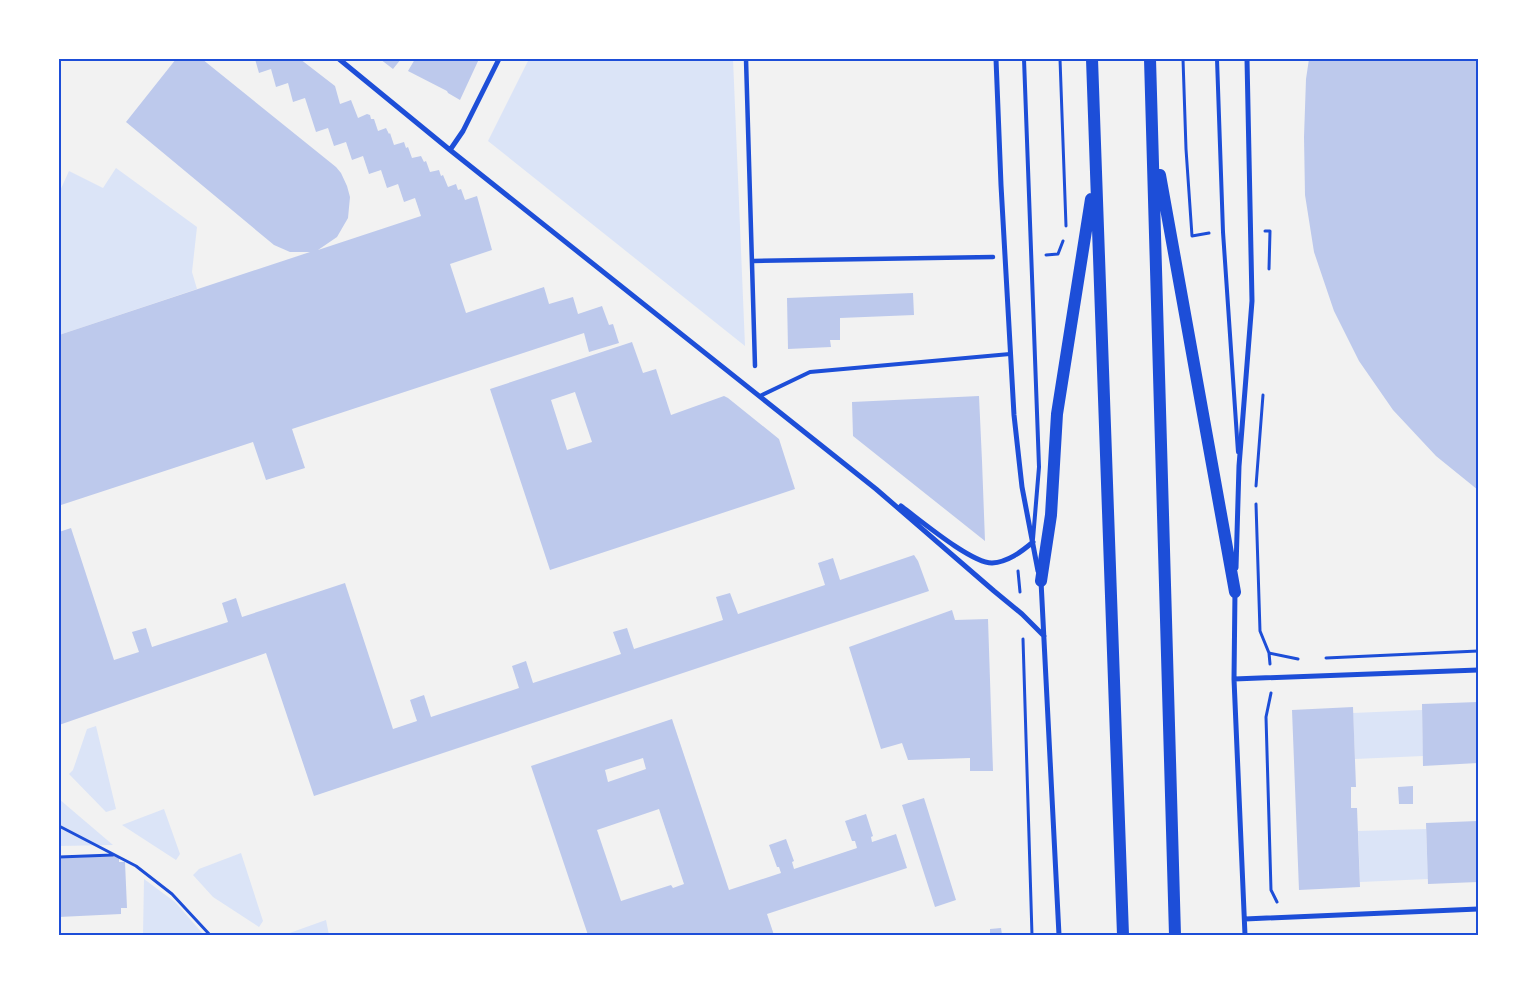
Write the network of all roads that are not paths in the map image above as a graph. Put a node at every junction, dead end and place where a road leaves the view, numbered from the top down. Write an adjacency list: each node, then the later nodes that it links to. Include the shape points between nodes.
1 (340, 59): 11 (street)
2 (499, 59): 11 (street)
3 (746, 59): 14 (street)
4 (996, 59): 15 (street)
5 (1024, 59): 20 (lane, via 1039,467)
6 (1092, 59): 12 (main road)
7 (1150, 59): 10 (main road)
8 (1217, 59): 18 (lane, via 1223,232)
9 (1247, 59): 18 (street, via 1252,301)
10 (1152, 134): 22 (main road); 30 (main road)
11 (450, 150): 17 (street)
12 (1096, 169): 21 (main road, via 1057,414 1052,515); 29 (main road)
13 (993, 257): 14 (street)
14 (753, 261): 16 (street)
15 (1010, 354): 17 (lane, via 810,372); 20 (street, via 1022,486)
16 (755, 366)
17 (760, 396): 19 (street)
18 (1239, 466): 22 (street)
19 (876, 489): 20 (street, via 970,556 992,563 1016,556); 23 (street)
20 (1033, 542): 21 (street)
21 (1041, 581): 23 (street)
22 (1235, 592): 25 (street)
23 (1044, 636): 28 (street)
24 (1478, 670): 25 (street)
25 (1234, 679): 27 (street)
26 (1478, 909): 27 (street)
27 (1245, 919): 31 (street)
28 (1059, 935)
29 (1123, 935)
30 (1175, 935)
31 (1245, 935)

